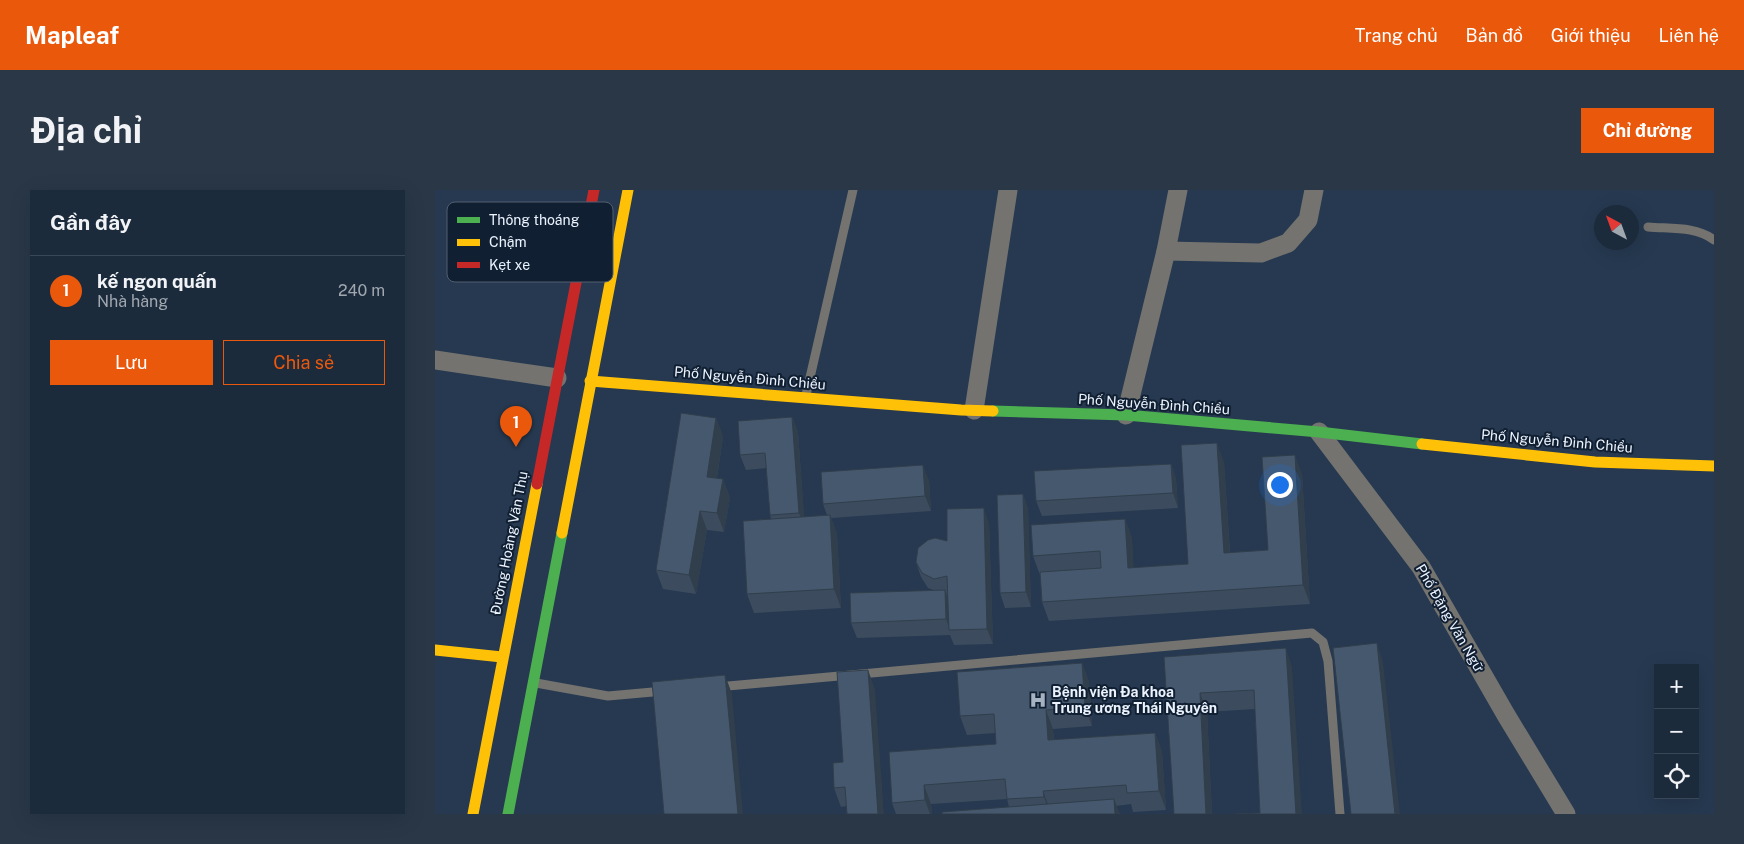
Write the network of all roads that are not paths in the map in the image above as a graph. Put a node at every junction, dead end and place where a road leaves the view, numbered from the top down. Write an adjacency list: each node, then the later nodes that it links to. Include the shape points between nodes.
1 (628, 190): 9 (main road)
2 (853, 190): 15 (lane)
3 (1008, 190): 16 (street)
4 (1178, 190): 8 (street)
5 (1314, 190): 8 (street, via 1309,220 1288,243 1261,253)
6 (1648, 227): 7 (lane, via 1691,230)
7 (1714, 240)
8 (1166, 251): 17 (street)
9 (613, 258)
10 (578, 282): 13 (main road, Đường Hoàng Văn Thụ)
11 (608, 282): 14 (main road)
12 (435, 360): 13 (street)
13 (561, 379): 21 (main road, Đường Hoàng Văn Thụ)
14 (586, 381): 15 (main road, Phố Nguyễn Đình Chiểu); 22 (main road)
15 (806, 398): 16 (main road, Phố Nguyễn Đình Chiểu)
16 (974, 410): 17 (main road, Phố Nguyễn Đình Chiểu)
17 (1126, 415): 18 (main road, Phố Nguyễn Đình Chiểu)
18 (1319, 432): 19 (main road, Phố Nguyễn Đình Chiểu, via 1595,462); 28 (street, Phố Đặng Văn Ngữ, via 1421,567)
19 (1714, 466)
20 (435, 650): 21 (main road)
21 (503, 657): 26 (main road, Đường Hoàng Văn Thụ, via 479,802)
22 (533, 683): 24 (lane, via 608,696); 25 (main road)
23 (710, 687): 27 (lane, via 1312,633 1323,642 1328,661)
24 (671, 691)
25 (506, 809)
26 (473, 814)
27 (1340, 814)
28 (1566, 814)

